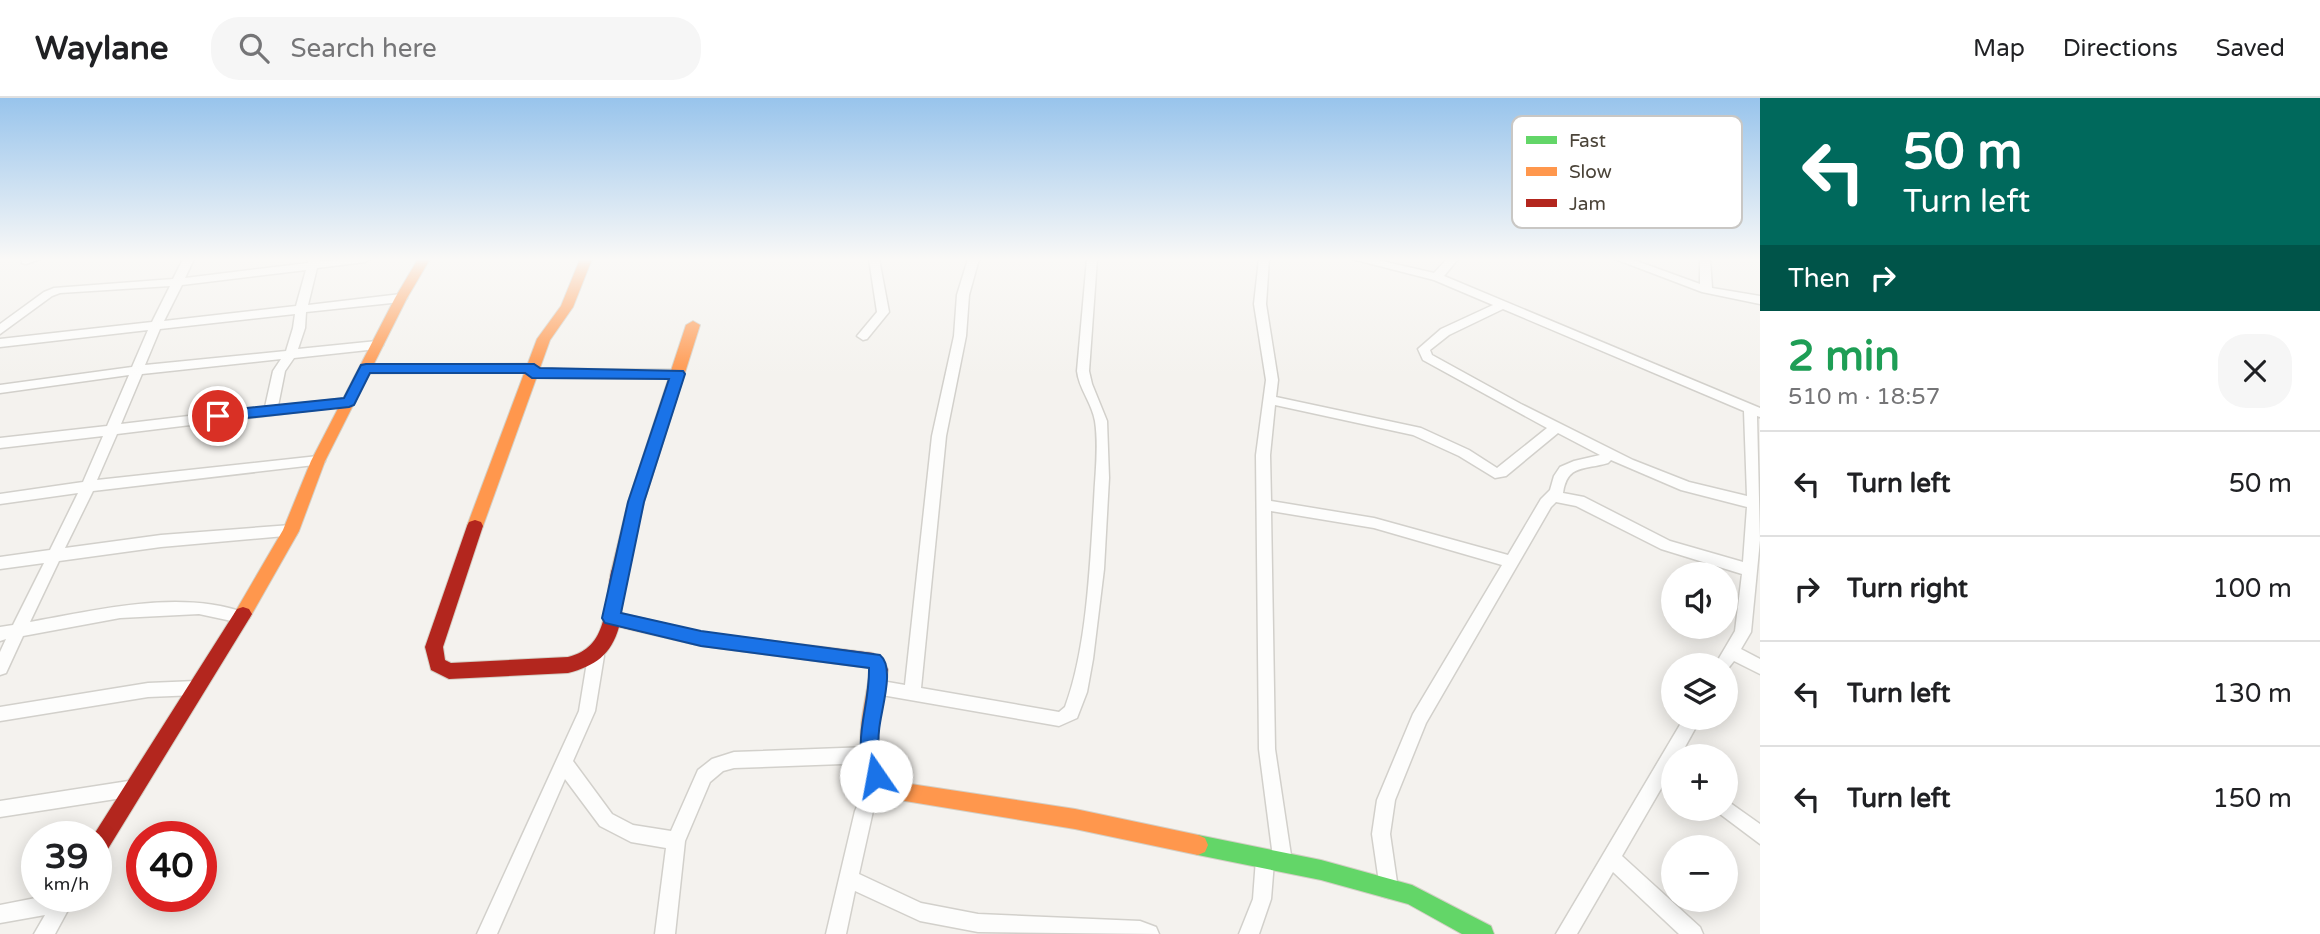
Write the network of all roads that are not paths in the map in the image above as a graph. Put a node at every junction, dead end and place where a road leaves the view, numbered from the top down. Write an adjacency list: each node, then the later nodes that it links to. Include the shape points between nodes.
1 (43, 298): 15 (street)
2 (171, 298): 14 (street)
3 (304, 298): 12 (street)
4 (401, 298): 12 (street); 18 (street)
5 (571, 298): 22 (street, via 544,339)
6 (881, 298): 16 (street, via 884,312)
7 (963, 298): 55 (street, via 960,336 939,436)
8 (1089, 298): 55 (street, via 1084,386 1101,420 1102,480 1086,671 1074,709 1059,719)
9 (1261, 298): 25 (street, via 1272,380)
10 (1487, 298): 11 (street)
11 (1503, 305): 28 (street); 29 (street, via 1445,332 1424,352 1433,362)
12 (301, 309): 14 (street); 19 (street)
13 (693, 325): 23 (street)
14 (156, 326): 17 (street); 21 (street)
15 (0, 330)
16 (863, 336)
17 (0, 343)
18 (377, 345): 19 (street); 20 (street)
19 (291, 353): 21 (street); 27 (street, via 279,372)
20 (366, 369): 22 (street); 26 (street)
21 (138, 370): 24 (street); 30 (street)
22 (533, 371): 23 (street); 49 (street, via 452,590 434,647 437,665 449,671 568,666)
23 (678, 374): 45 (street, via 636,502)
24 (0, 389)
25 (1270, 400): 29 (street, via 1416,431 1495,473); 38 (street, via 1263,455)
26 (349, 402): 27 (street); 33 (street)
27 (271, 410): 30 (street)
28 (1755, 411): 37 (street)
29 (1557, 427): 32 (street)
30 (112, 428): 31 (street); 34 (street)
31 (0, 443)
32 (1609, 454): 35 (street, via 1603,460 1580,462 1567,469); 37 (street, via 1686,486)
33 (318, 461): 34 (street); 39 (street)
34 (88, 486): 36 (street); 40 (street)
35 (1554, 496): 41 (street); 43 (street, via 1579,501 1667,545)
36 (0, 499)
37 (1757, 504): 43 (street)
38 (1265, 505): 41 (street, via 1374,523); 68 (street, via 1267,749)
39 (291, 531): 40 (street); 44 (street)
40 (55, 555): 42 (street); 46 (street)
41 (1513, 562): 70 (street, via 1419,719 1385,800 1381,834)
42 (0, 563)
43 (1749, 570): 48 (street, via 1743,632)
44 (240, 617): 46 (street, via 199,608 133,612); 54 (street)
45 (611, 618): 49 (street, via 608,637); 53 (street, via 701,639 873,661 878,665)
46 (19, 631): 47 (street); 52 (street)
47 (0, 634)
48 (1730, 653)
49 (596, 656): 58 (street, via 587,711)
50 (1738, 661): 51 (street)
51 (1760, 667)
52 (0, 668)
53 (876, 687): 55 (street); 57 (street)
54 (196, 688): 56 (street, via 148,690); 61 (street)
55 (912, 693)
56 (0, 714)
57 (869, 755): 60 (street); 66 (street, via 734,760 718,765 704,776)
58 (564, 763): 66 (street, via 606,820 631,833); 75 (street)
59 (1661, 779): 67 (street)
60 (883, 783): 68 (street, via 900,792 1075,819); 69 (street, via 864,811)
61 (135, 788): 62 (street); 64 (street)
62 (0, 809)
63 (1738, 818): 65 (street)
64 (112, 824)
65 (1760, 835)
66 (676, 841): 76 (street)
67 (1611, 858): 81 (street); 82 (street)
68 (1274, 860): 70 (street); 79 (street)
69 (848, 878): 77 (street); 78 (street, via 920,912 978,923)
70 (1389, 889): 80 (street, via 1412,895)
71 (21, 909): 73 (street)
72 (58, 912): 74 (street)
73 (0, 914)
74 (44, 934)
75 (487, 934)
76 (665, 934)
77 (836, 934)
78 (1149, 934)
79 (1249, 934)
80 (1483, 934)
81 (1566, 934)
82 (1693, 934)

